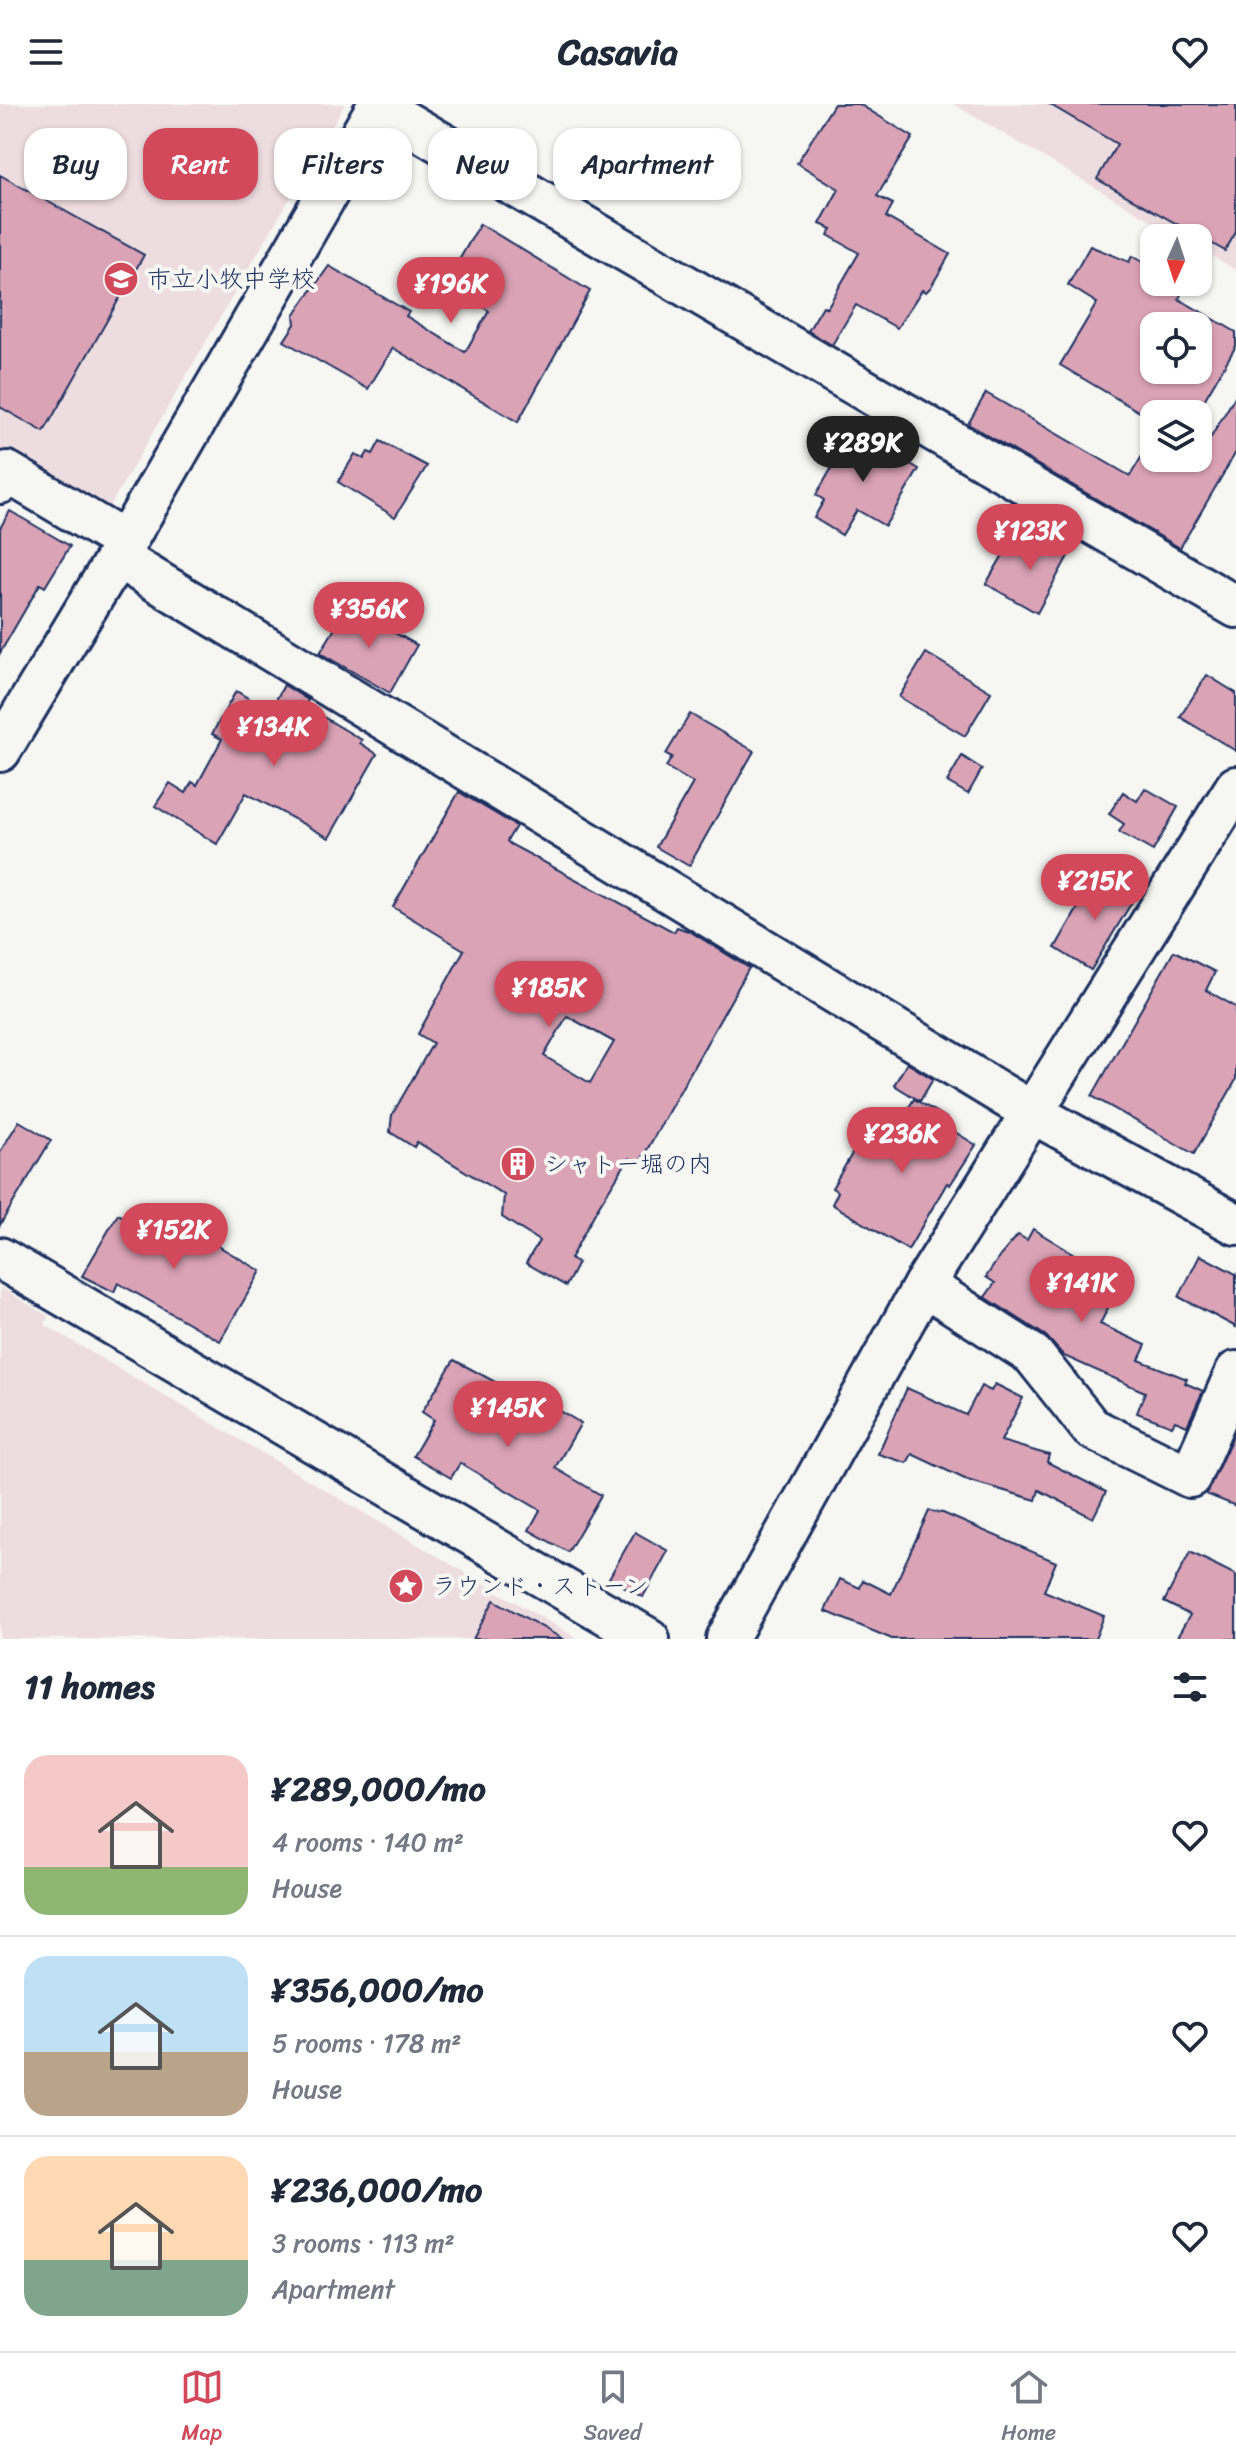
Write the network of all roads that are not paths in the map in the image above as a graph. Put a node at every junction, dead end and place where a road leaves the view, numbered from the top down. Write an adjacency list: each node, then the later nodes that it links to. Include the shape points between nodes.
1 (379, 105): 3 (street); 4 (street)
2 (0, 483): 3 (street, via 7,472)
3 (121, 550): 5 (street); 7 (street)
4 (1236, 607)
5 (0, 751)
6 (1231, 805): 7 (street)
7 (1033, 1113): 8 (street); 10 (street)
8 (1236, 1224)
9 (0, 1258): 12 (street)
10 (924, 1285): 11 (street, via 1033,1355 1091,1428 1190,1477); 13 (street)
11 (1236, 1372)
12 (649, 1639)
13 (727, 1639)

